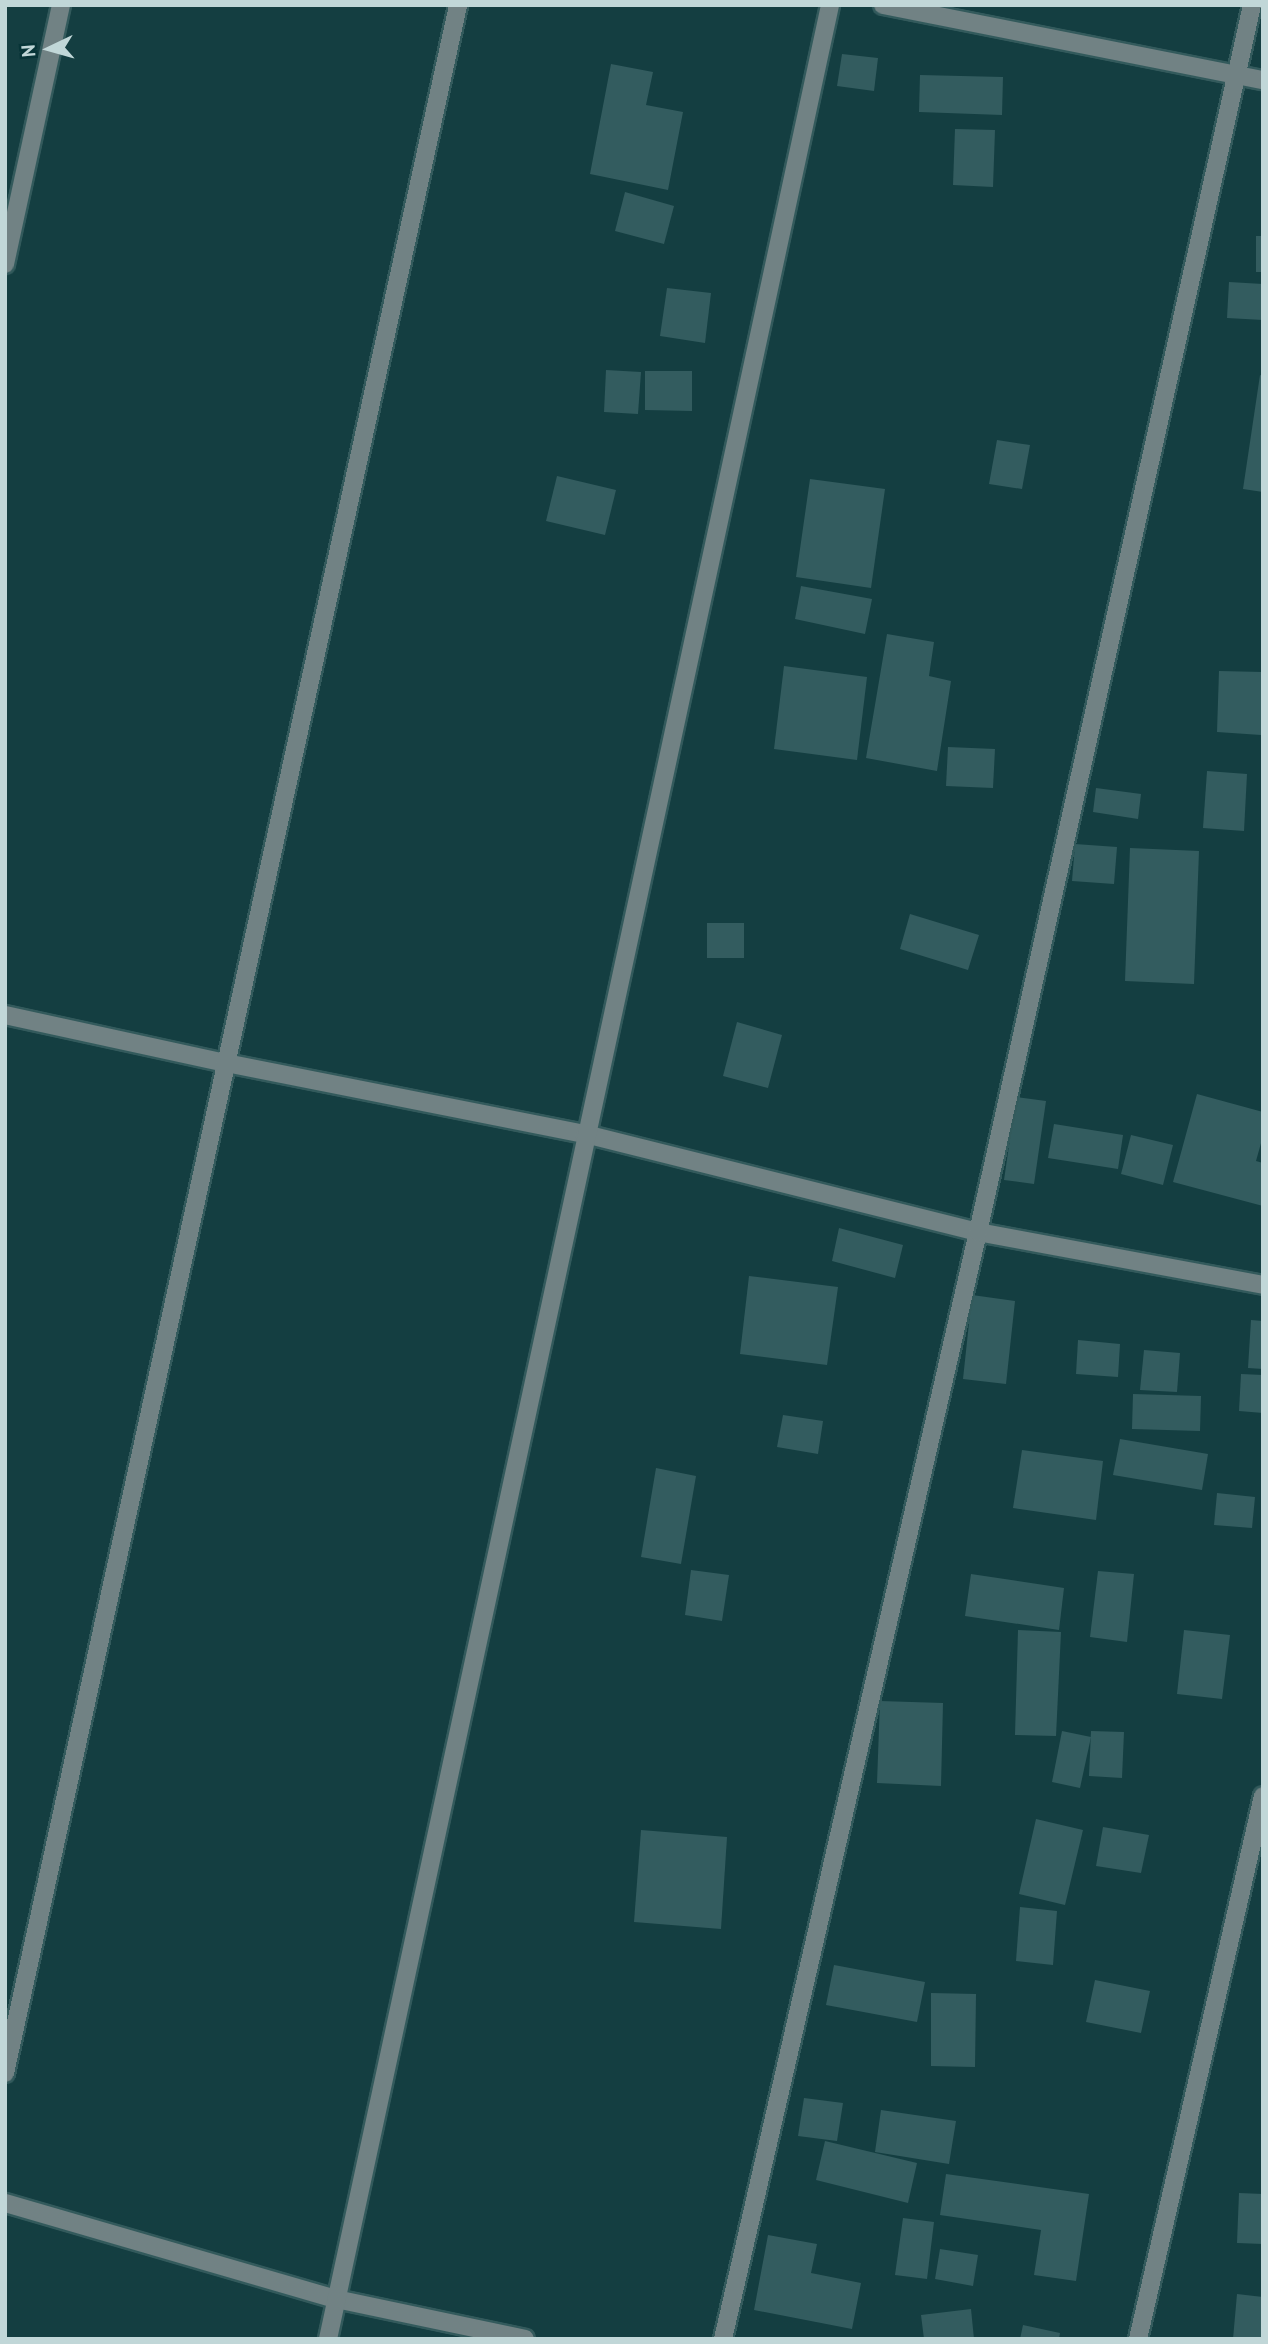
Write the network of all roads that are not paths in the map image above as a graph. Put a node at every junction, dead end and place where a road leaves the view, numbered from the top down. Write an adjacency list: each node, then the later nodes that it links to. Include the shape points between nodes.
1 (61, 5): 8 (street)
2 (458, 5): 10 (street)
3 (830, 5): 11 (street)
4 (883, 5): 6 (street)
5 (1252, 5): 6 (street)
6 (1238, 76): 7 (street); 12 (street)
7 (1263, 80)
8 (5, 264)
9 (5, 1015): 10 (street)
10 (226, 1063): 11 (street); 15 (street)
11 (585, 1134): 12 (street); 17 (street)
12 (978, 1232): 13 (street); 20 (street)
13 (1263, 1285)
14 (1263, 1796): 21 (street)
15 (5, 2073)
16 (5, 2203): 17 (street)
17 (336, 2299): 18 (street); 19 (street)
18 (327, 2339)
19 (525, 2339)
20 (723, 2339)
21 (1138, 2339)

